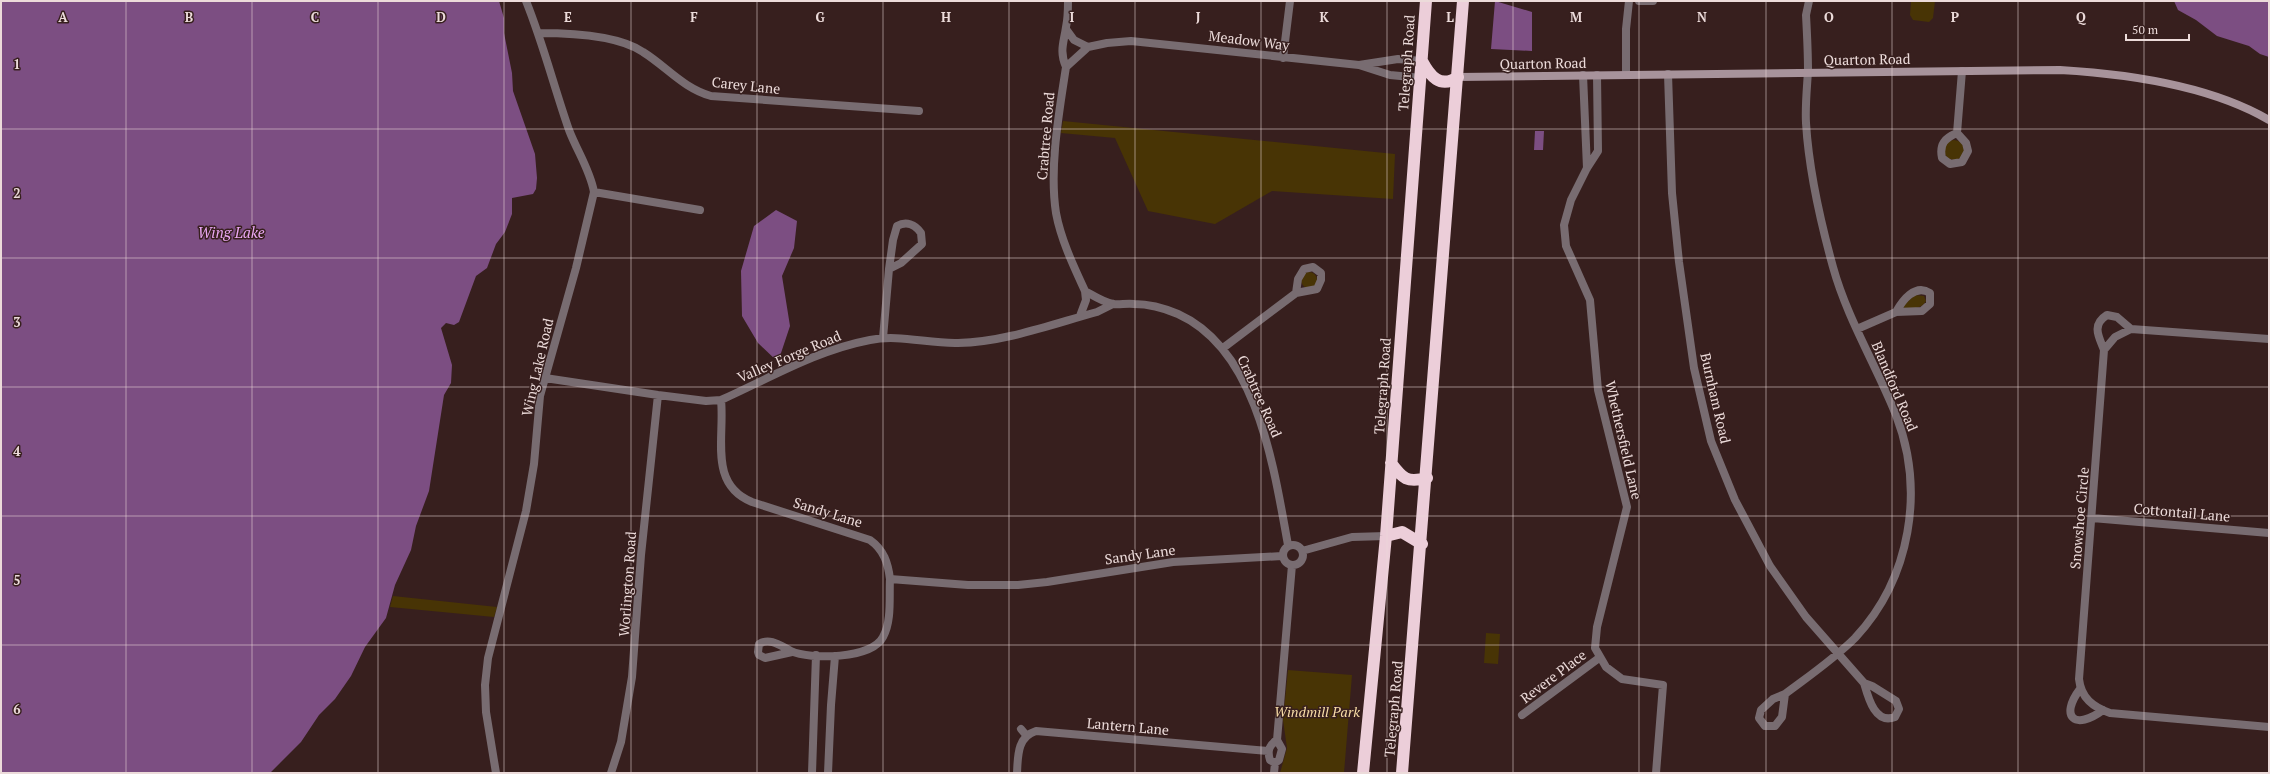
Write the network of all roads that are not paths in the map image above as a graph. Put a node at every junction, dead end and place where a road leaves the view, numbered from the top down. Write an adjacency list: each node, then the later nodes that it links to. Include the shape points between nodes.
1 (526, 1): 11 (street, Wing Lake Road)
2 (1068, 1): 10 (street, Crabtree Road)
3 (1290, 1): 13 (street)
4 (1426, 1): 14 (highway, Telegraph Road)
5 (1464, 1): 23 (highway, Telegraph Road)
6 (1629, 1): 21 (street)
7 (1639, 1): 8 (street)
8 (1653, 1)
9 (1806, 2): 18 (street, Blandford Road)
10 (1066, 29): 12 (street, via 1074,40); 16 (street, Crabtree Road, via 1061,54)
11 (539, 33): 25 (street, Carey Lane, via 606,39 631,45 682,83 712,96); 29 (street, Wing Lake Road, via 570,131 593,183)
12 (1088, 47): 13 (street, Meadow Way, via 1117,42 1145,42); 16 (street)
13 (1283, 58): 15 (street, Meadow Way)
14 (1422, 61): 15 (street, Meadow Way, via 1398,59); 23 (highway, via 1430,75 1437,80 1445,82); 24 (highway, Telegraph Road)
15 (1358, 65): 24 (street, Meadow Way, via 1390,75)
16 (1066, 67): 32 (street, Crabtree Road, via 1054,167 1054,194 1056,215)
17 (1962, 71): 18 (street, Quarton Road); 26 (street, Quarton Road, via 2060,70 2103,73 2206,93 2245,107); 27 (street)
18 (1808, 73): 19 (street, Quarton Road); 37 (street, Blandford Road, via 1806,123 1818,208 1840,289)
19 (1668, 74): 21 (street, Quarton Road); 58 (street, Burnham Road, via 1675,223 1690,346 1711,441 1738,506 1770,566 1806,617)
20 (1597, 75): 21 (street, Quarton Road); 22 (street, Quarton Road); 28 (street, Whethersfield Lane, via 1598,151)
21 (1626, 75)
22 (1583, 76): 23 (street, Quarton Road); 28 (street, Whethersfield Lane)
23 (1458, 77): 47 (highway, Telegraph Road)
24 (1421, 78): 46 (highway, Telegraph Road)
25 (919, 111)
26 (2269, 120)
27 (1957, 133)
28 (1587, 168): 61 (street, Whethersfield Lane, via 1566,215 1564,235 1571,259 1590,300 1598,390 1627,507 1597,627 1595,648)
29 (594, 192): 30 (street); 43 (street, Wing Lake Road)
30 (700, 210)
31 (889, 269): 31 (street, via 897,226 906,223 914,226 922,233 921,248); 39 (street)
32 (1085, 291): 34 (street, Crabtree Road); 36 (street, via 1086,300)
33 (1296, 293): 41 (street)
34 (1113, 304): 36 (street, Valley Forge Road, via 1097,312); 41 (street, Crabtree Road, via 1134,304 1169,310 1199,327)
35 (1896, 312): 37 (street)
36 (1080, 316): 39 (street, Valley Forge Road, via 975,342 946,343)
37 (1857, 329): 58 (street, Blandford Road, via 1890,400 1902,435 1908,457 1911,499 1903,552 1886,594 1868,622)
38 (2131, 329): 40 (street); 42 (street, via 2116,337); 42 (street, Snowshoe Circle, via 2117,317 2103,317 2097,325 2097,330)
39 (884, 338): 45 (street, Valley Forge Road, via 854,343 823,353)
40 (2269, 339)
41 (1223, 348): 52 (street, Crabtree Road, via 1245,387 1268,446 1278,481)
42 (2104, 350): 48 (street, Snowshoe Circle)
43 (545, 378): 44 (street); 71 (street, Wing Lake Road, via 537,415 534,464 526,512 486,669 486,712)
44 (658, 395): 45 (street, via 706,401); 72 (street, Worlington Road, via 641,555 633,671 621,742)
45 (721, 400): 56 (street, Sandy Lane, via 722,464 727,480 735,492 752,502 870,540 884,555)
46 (1391, 463): 47 (highway, via 1400,475 1408,480); 50 (highway, Telegraph Road)
47 (1427, 478): 51 (highway, Telegraph Road)
48 (2092, 518): 49 (street, Cottontail Lane); 63 (street, Snowshoe Circle)
49 (2269, 533)
50 (1386, 536): 51 (highway, via 1402,532); 53 (street, via 1352,537); 77 (highway, Telegraph Road)
51 (1422, 544): 78 (highway, Telegraph Road)
52 (1288, 545): 53 (street, via 1296,545); 54 (street)
53 (1302, 551): 55 (street, via 1301,561)
54 (1282, 556): 55 (street); 56 (street, Sandy Lane, via 1173,562 1018,585 968,585)
55 (1292, 565): 68 (street)
56 (890, 579): 60 (street, via 887,627 882,639 875,647)
57 (792, 652): 59 (street)
58 (1838, 653): 62 (street, Burnham Road); 64 (street, Blandford Road)
59 (816, 655): 60 (street); 73 (street)
60 (835, 656): 74 (street)
61 (1599, 658): 66 (street, Revere Place); 79 (street, via 1613,674 1622,679 1663,685)
62 (1864, 683): 62 (street, via 1877,714 1886,719 1894,717 1898,709 1896,701)
63 (2080, 689): 65 (street, via 2089,702); 65 (street, via 2070,704 2070,712 2076,720 2089,720)
64 (1785, 694)
65 (2103, 710): 67 (street, via 2131,716)
66 (1522, 715)
67 (2269, 727)
68 (1277, 740): 69 (street); 70 (street, via 1282,749 1279,760)
69 (1268, 751): 70 (street, via 1270,760); 75 (street, Lantern Lane, via 1042,731 1024,732)
70 (1275, 763): 76 (street)
71 (496, 773)
72 (611, 773)
73 (812, 773)
74 (828, 773)
75 (1017, 773)
76 (1274, 773)
77 (1363, 773)
78 (1402, 773)
79 (1656, 773)

